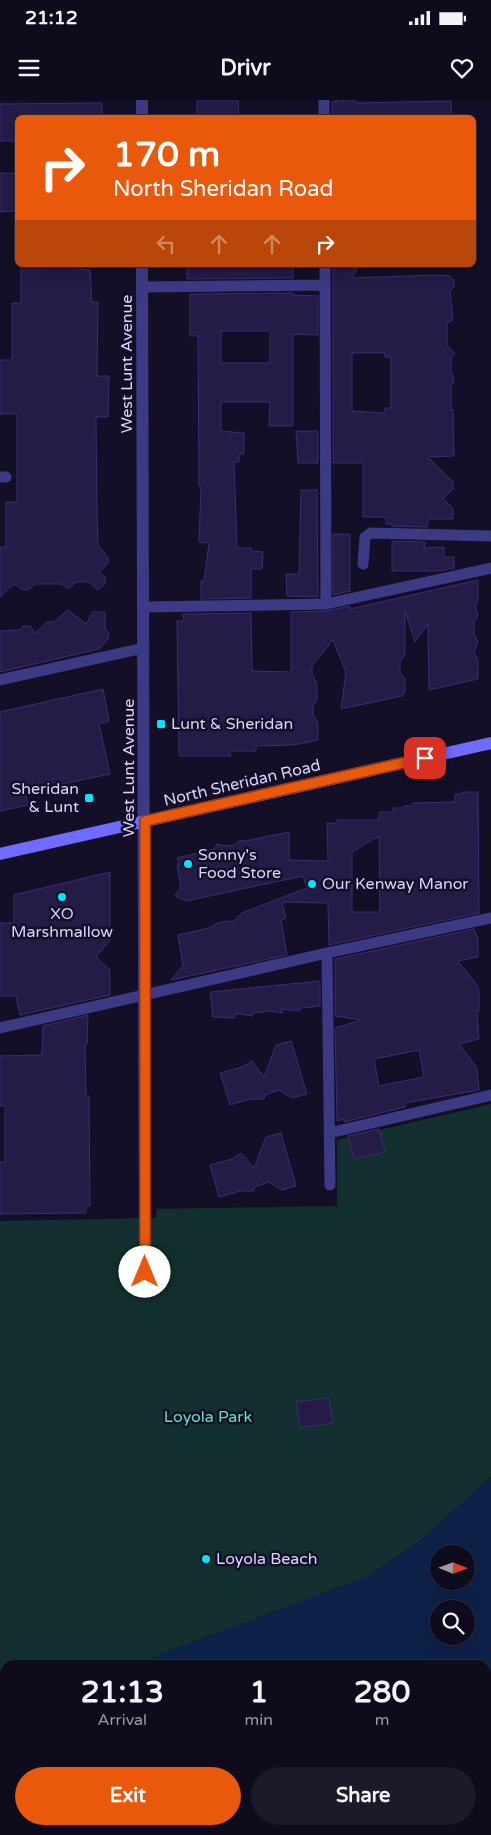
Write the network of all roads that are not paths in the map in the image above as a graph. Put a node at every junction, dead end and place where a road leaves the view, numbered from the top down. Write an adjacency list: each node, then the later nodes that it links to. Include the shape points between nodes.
1 (142, 100): 3 (street)
2 (324, 100): 4 (lane)
3 (142, 115)
4 (324, 115)
5 (142, 267): 8 (street, West Lunt Avenue)
6 (325, 267): 7 (lane)
7 (325, 285): 8 (lane); 12 (lane)
8 (142, 287): 13 (street, West Lunt Avenue)
9 (491, 536): 10 (lane, via 371,534 365,537)
10 (363, 564)
11 (491, 568): 12 (lane)
12 (326, 604): 13 (lane)
13 (144, 607): 14 (street, West Lunt Avenue)
14 (144, 648): 15 (lane); 17 (street, West Lunt Avenue)
15 (0, 680)
16 (491, 743): 17 (main road, North Sheridan Road)
17 (145, 821): 18 (main road, North Sheridan Road); 21 (street, West Lunt Avenue)
18 (0, 854)
19 (491, 918): 20 (lane)
20 (327, 953): 21 (lane); 24 (lane)
21 (145, 994): 22 (lane); 26 (street, West Lunt Avenue)
22 (0, 1028)
23 (491, 1095): 24 (lane)
24 (329, 1133): 25 (lane)
25 (330, 1185)
26 (145, 1272)

